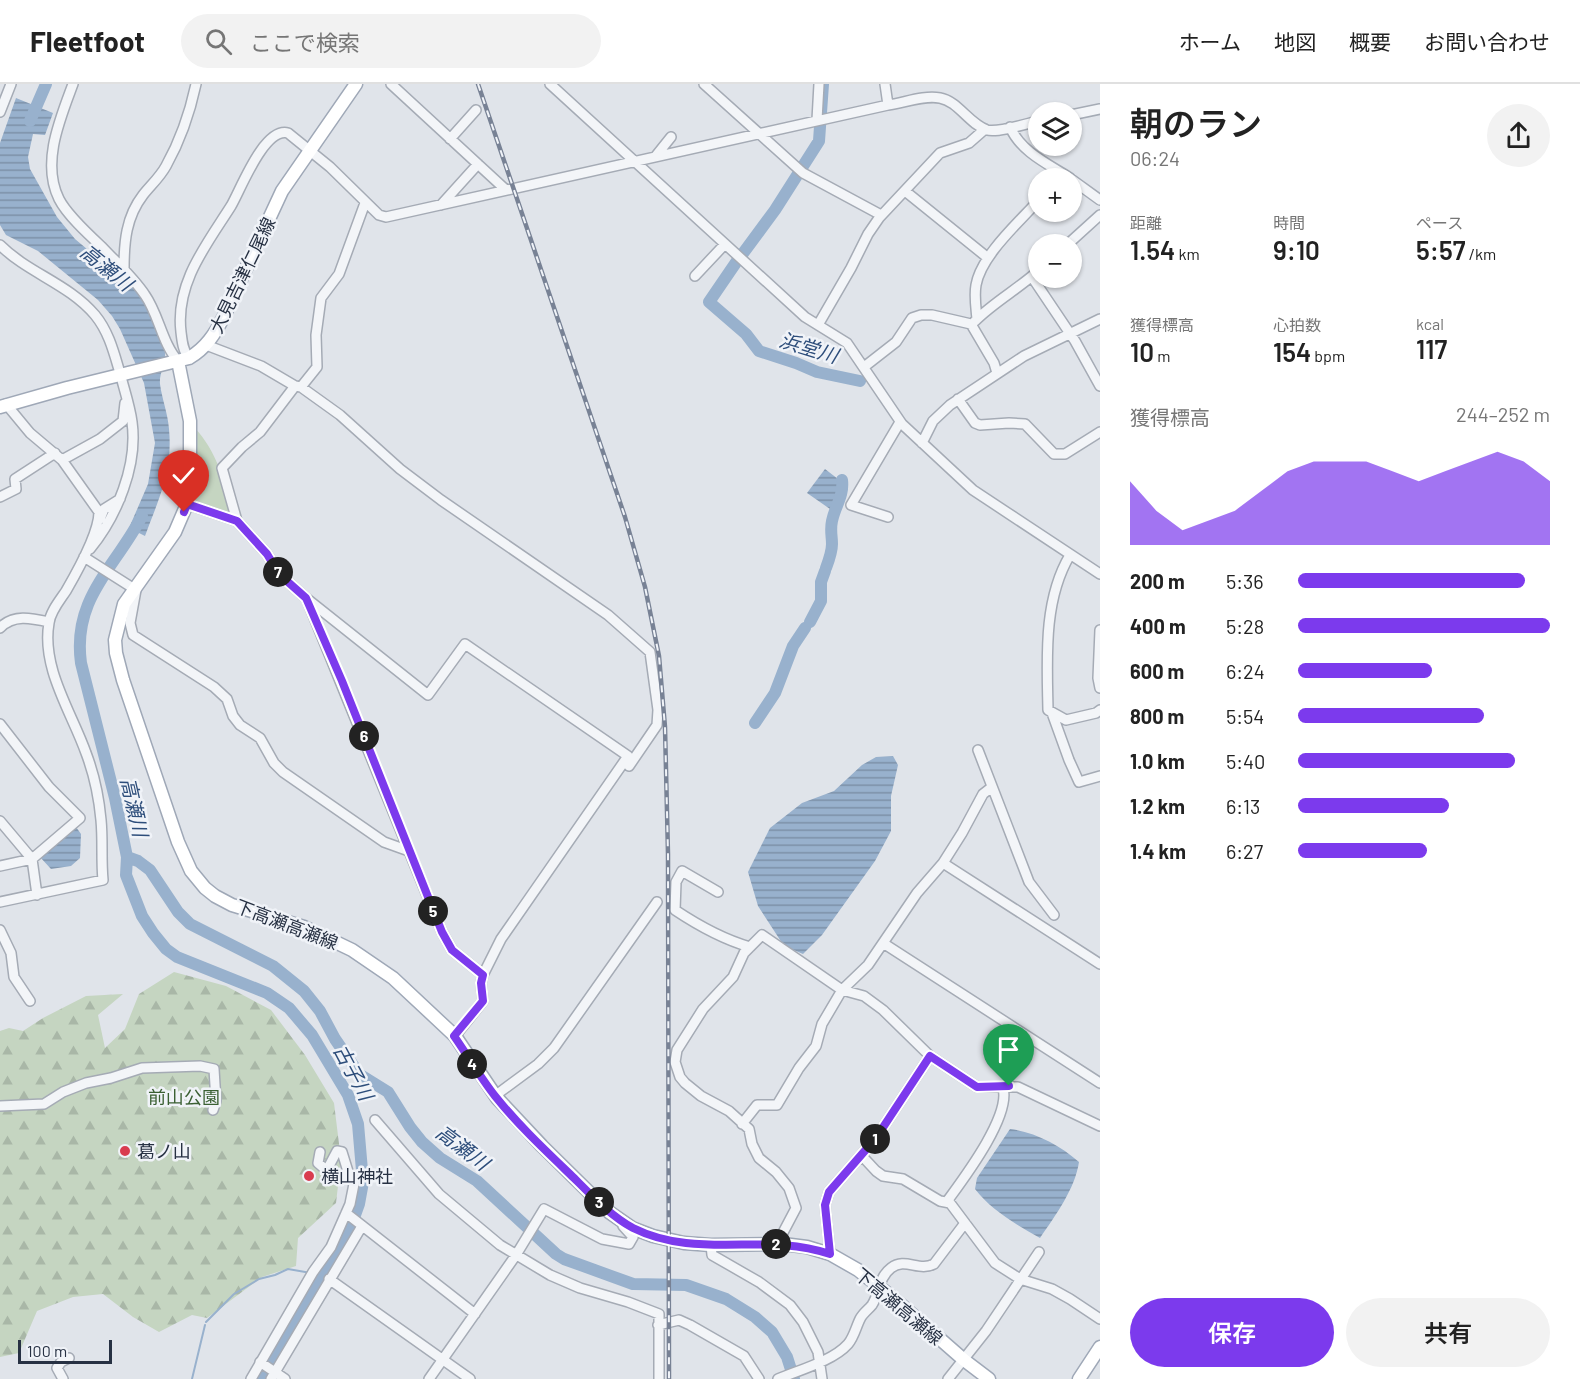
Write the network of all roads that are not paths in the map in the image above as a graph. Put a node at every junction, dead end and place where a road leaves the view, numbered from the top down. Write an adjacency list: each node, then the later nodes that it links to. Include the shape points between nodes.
1 (11, 84): 13 (street)
2 (73, 84): 40 (street, via 56,133 55,187 60,201)
3 (196, 84): 40 (street, via 176,147 127,226)
4 (356, 84): 22 (main road, 大見吉津仁尾線)
5 (391, 84): 21 (street)
6 (550, 84): 24 (street)
7 (704, 84): 19 (street)
8 (819, 84): 15 (street)
9 (885, 84): 10 (street)
10 (888, 105): 15 (street); 18 (street, via 942,99)
11 (1100, 109): 14 (street)
12 (476, 110): 21 (street)
13 (0, 112)
14 (1082, 113)
15 (820, 120): 19 (street)
16 (1028, 124): 17 (street)
17 (1010, 127): 18 (street); 26 (street, via 1020,144)
18 (985, 129): 29 (street, via 969,143 940,153)
19 (760, 134): 23 (street); 34 (street, via 801,172)
20 (671, 138): 23 (street)
21 (450, 139): 25 (street)
22 (309, 152): 31 (street); 48 (main road, 大見吉津仁尾線, via 282,191 224,316); 49 (street, via 283,132 273,136 256,157 187,281 181,306)
23 (655, 157): 24 (street)
24 (634, 161): 28 (street); 37 (street)
25 (478, 164): 28 (street); 32 (street)
26 (1052, 168)
27 (1082, 189): 30 (street)
28 (506, 190): 32 (street)
29 (905, 191): 34 (street); 39 (street)
30 (1100, 200)
31 (365, 202): 32 (street, via 386,217); 54 (street, via 339,274 321,298 317,367)
32 (441, 205)
33 (1028, 212): 39 (street)
34 (881, 215): 46 (street)
35 (1100, 215): 36 (street)
36 (1079, 234)
37 (725, 244): 41 (street); 46 (street)
38 (0, 245): 51 (street, via 81,301 111,343)
39 (988, 258): 45 (street, via 976,284)
40 (124, 269): 49 (street, via 146,295)
41 (695, 276)
42 (1028, 279): 45 (street)
43 (1043, 288): 47 (street)
44 (1100, 319): 47 (street)
45 (974, 321): 50 (street, via 932,315 912,318 896,342); 52 (street)
46 (818, 325): 50 (street, via 842,338)
47 (1069, 333): 52 (street); 53 (street)
48 (206, 345): 49 (main road, 大見吉津仁尾線); 54 (street, via 261,366)
49 (183, 360): 51 (main road, 大見吉津仁尾線); 64 (main road, 下高瀬高瀬線, via 190,421)
50 (864, 367): 58 (street)
51 (120, 374): 55 (street); 57 (main road, 大見吉津仁尾線)
52 (997, 374): 56 (street)
53 (1100, 386)
54 (298, 387): 67 (street, via 260,432 222,468); 81 (street, via 340,415 400,469 600,609 650,652 657,725)
55 (126, 398): 61 (street, via 123,421 100,439); 63 (street, via 133,439)
56 (958, 399): 59 (street, via 975,423 1025,424 1053,454 1065,454); 60 (street, via 933,421)
57 (2, 406): 61 (street)
58 (900, 422): 60 (street); 65 (street, via 851,505)
59 (1100, 432)
60 (922, 443): 68 (street, via 973,490)
61 (59, 457): 62 (street, via 15,479 16,489); 66 (street, via 99,512)
62 (0, 497)
63 (120, 499): 66 (street, via 104,509); 69 (street, via 109,523)
64 (187, 504): 67 (street); 71 (main road, 下高瀬高瀬線, via 175,532)
65 (888, 517)
66 (99, 521): 69 (street)
67 (237, 521): 72 (street, via 267,554 279,574)
68 (1070, 555): 70 (street); 77 (street, via 1054,593 1046,650 1048,710)
69 (84, 557): 71 (street); 74 (street)
70 (1100, 574)
71 (133, 590): 85 (street, via 133,635 214,687 227,699 240,725 260,738 283,772 384,842); 101 (main road, 下高瀬高瀬線, via 117,627 116,653 191,871 215,896 304,927 374,963)
72 (306, 598): 85 (street); 98 (street, via 428,695 465,644 628,756 501,939)
73 (2, 622): 74 (street, via 27,618)
74 (49, 622): 90 (street, via 49,652 55,678 86,753 98,798 103,879)
75 (1100, 630): 76 (street)
76 (1100, 688)
77 (1052, 713): 78 (street, via 1066,720); 82 (street, via 1079,782)
78 (1100, 713)
79 (0, 724): 86 (street, via 49,787 80,818)
80 (978, 750): 83 (street)
81 (628, 766)
82 (1100, 776)
83 (992, 787): 87 (street, via 983,794); 93 (street, via 1029,882)
84 (0, 821): 86 (street)
85 (409, 851): 98 (street, via 452,950)
86 (32, 859): 88 (street); 90 (street)
87 (943, 863): 95 (street); 97 (street)
88 (0, 866)
89 (718, 892): 96 (street, via 682,871 676,882 675,910 706,930)
90 (37, 894): 91 (street)
91 (0, 902)
92 (657, 902): 105 (street, via 554,1048)
93 (1054, 915)
94 (0, 930): 100 (street, via 11,953 14,977)
95 (883, 943): 99 (street, via 868,965); 103 (street)
96 (750, 947): 99 (street, via 762,934); 109 (street, via 733,977 703,1009 676,1050 675,1062 685,1083)
97 (1100, 964)
98 (483, 975): 101 (street, via 483,1001)
99 (842, 990): 102 (street, via 864,996 883,1010); 109 (street, via 822,1024 816,1046 777,1105 757,1105)
100 (30, 1001)
101 (454, 1036): 105 (main road, 下高瀬高瀬線)
102 (930, 1056): 104 (street, via 977,1087); 112 (street)
103 (1100, 1083)
104 (1000, 1087): 110 (street, via 1018,1086); 113 (street, via 1004,1093 999,1118 948,1200)
105 (496, 1098): 115 (main road, 下高瀬高瀬線)
106 (0, 1106): 107 (street, via 44,1104 86,1083 142,1068 200,1066 214,1069)
107 (213, 1110)
108 (375, 1120): 121 (street, via 452,1207)
109 (742, 1124): 118 (street, via 749,1129 759,1158 789,1188 796,1208)
110 (1100, 1126)
111 (320, 1152): 114 (street, via 318,1163 326,1169 337,1151 342,1152 354,1184)
112 (862, 1156): 113 (street, via 883,1176 903,1179); 122 (street, via 829,1192 825,1205)
113 (950, 1203): 116 (street)
114 (346, 1212): 117 (street); 133 (street, via 331,1247)
115 (609, 1212): 119 (main road, 下高瀬高瀬線, via 632,1228 653,1236); 121 (street, via 631,1234 629,1244 603,1239 544,1209)
116 (965, 1223): 124 (street, via 995,1263); 125 (street, via 934,1264 927,1268 898,1263 882,1277)
117 (361, 1225): 123 (street); 126 (street)
118 (777, 1244): 119 (main road, 下高瀬高瀬線); 122 (main road, 下高瀬高瀬線)
119 (711, 1245): 134 (street, via 712,1255 790,1305 803,1322)
120 (1039, 1252): 124 (street)
121 (517, 1254): 126 (street); 128 (street, via 580,1288 658,1314)
122 (830, 1254): 125 (main road, 下高瀬高瀬線)
123 (329, 1279): 131 (street); 135 (street)
124 (1020, 1279): 127 (street, via 1052,1289); 132 (street)
125 (879, 1286): 132 (main road, 下高瀬高瀬線); 134 (street, via 849,1342)
126 (475, 1314): 131 (street)
127 (1100, 1318)
128 (658, 1325): 141 (street); 142 (street, via 679,1320 690,1325 744,1356)
129 (1100, 1347): 147 (main road)
130 (69, 1358): 136 (street, via 57,1368)
131 (442, 1360): 139 (street); 140 (street)
132 (964, 1360): 145 (street); 146 (main road, 下高瀬高瀬線)
133 (260, 1362): 135 (street); 137 (street)
134 (817, 1363): 143 (street); 144 (street)
135 (273, 1375): 138 (street)
136 (63, 1379)
137 (251, 1379)
138 (285, 1379)
139 (429, 1379)
140 (471, 1379)
141 (659, 1379)
142 (759, 1379)
143 (778, 1379)
144 (822, 1379)
145 (948, 1379)
146 (990, 1379)
147 (1079, 1379)

